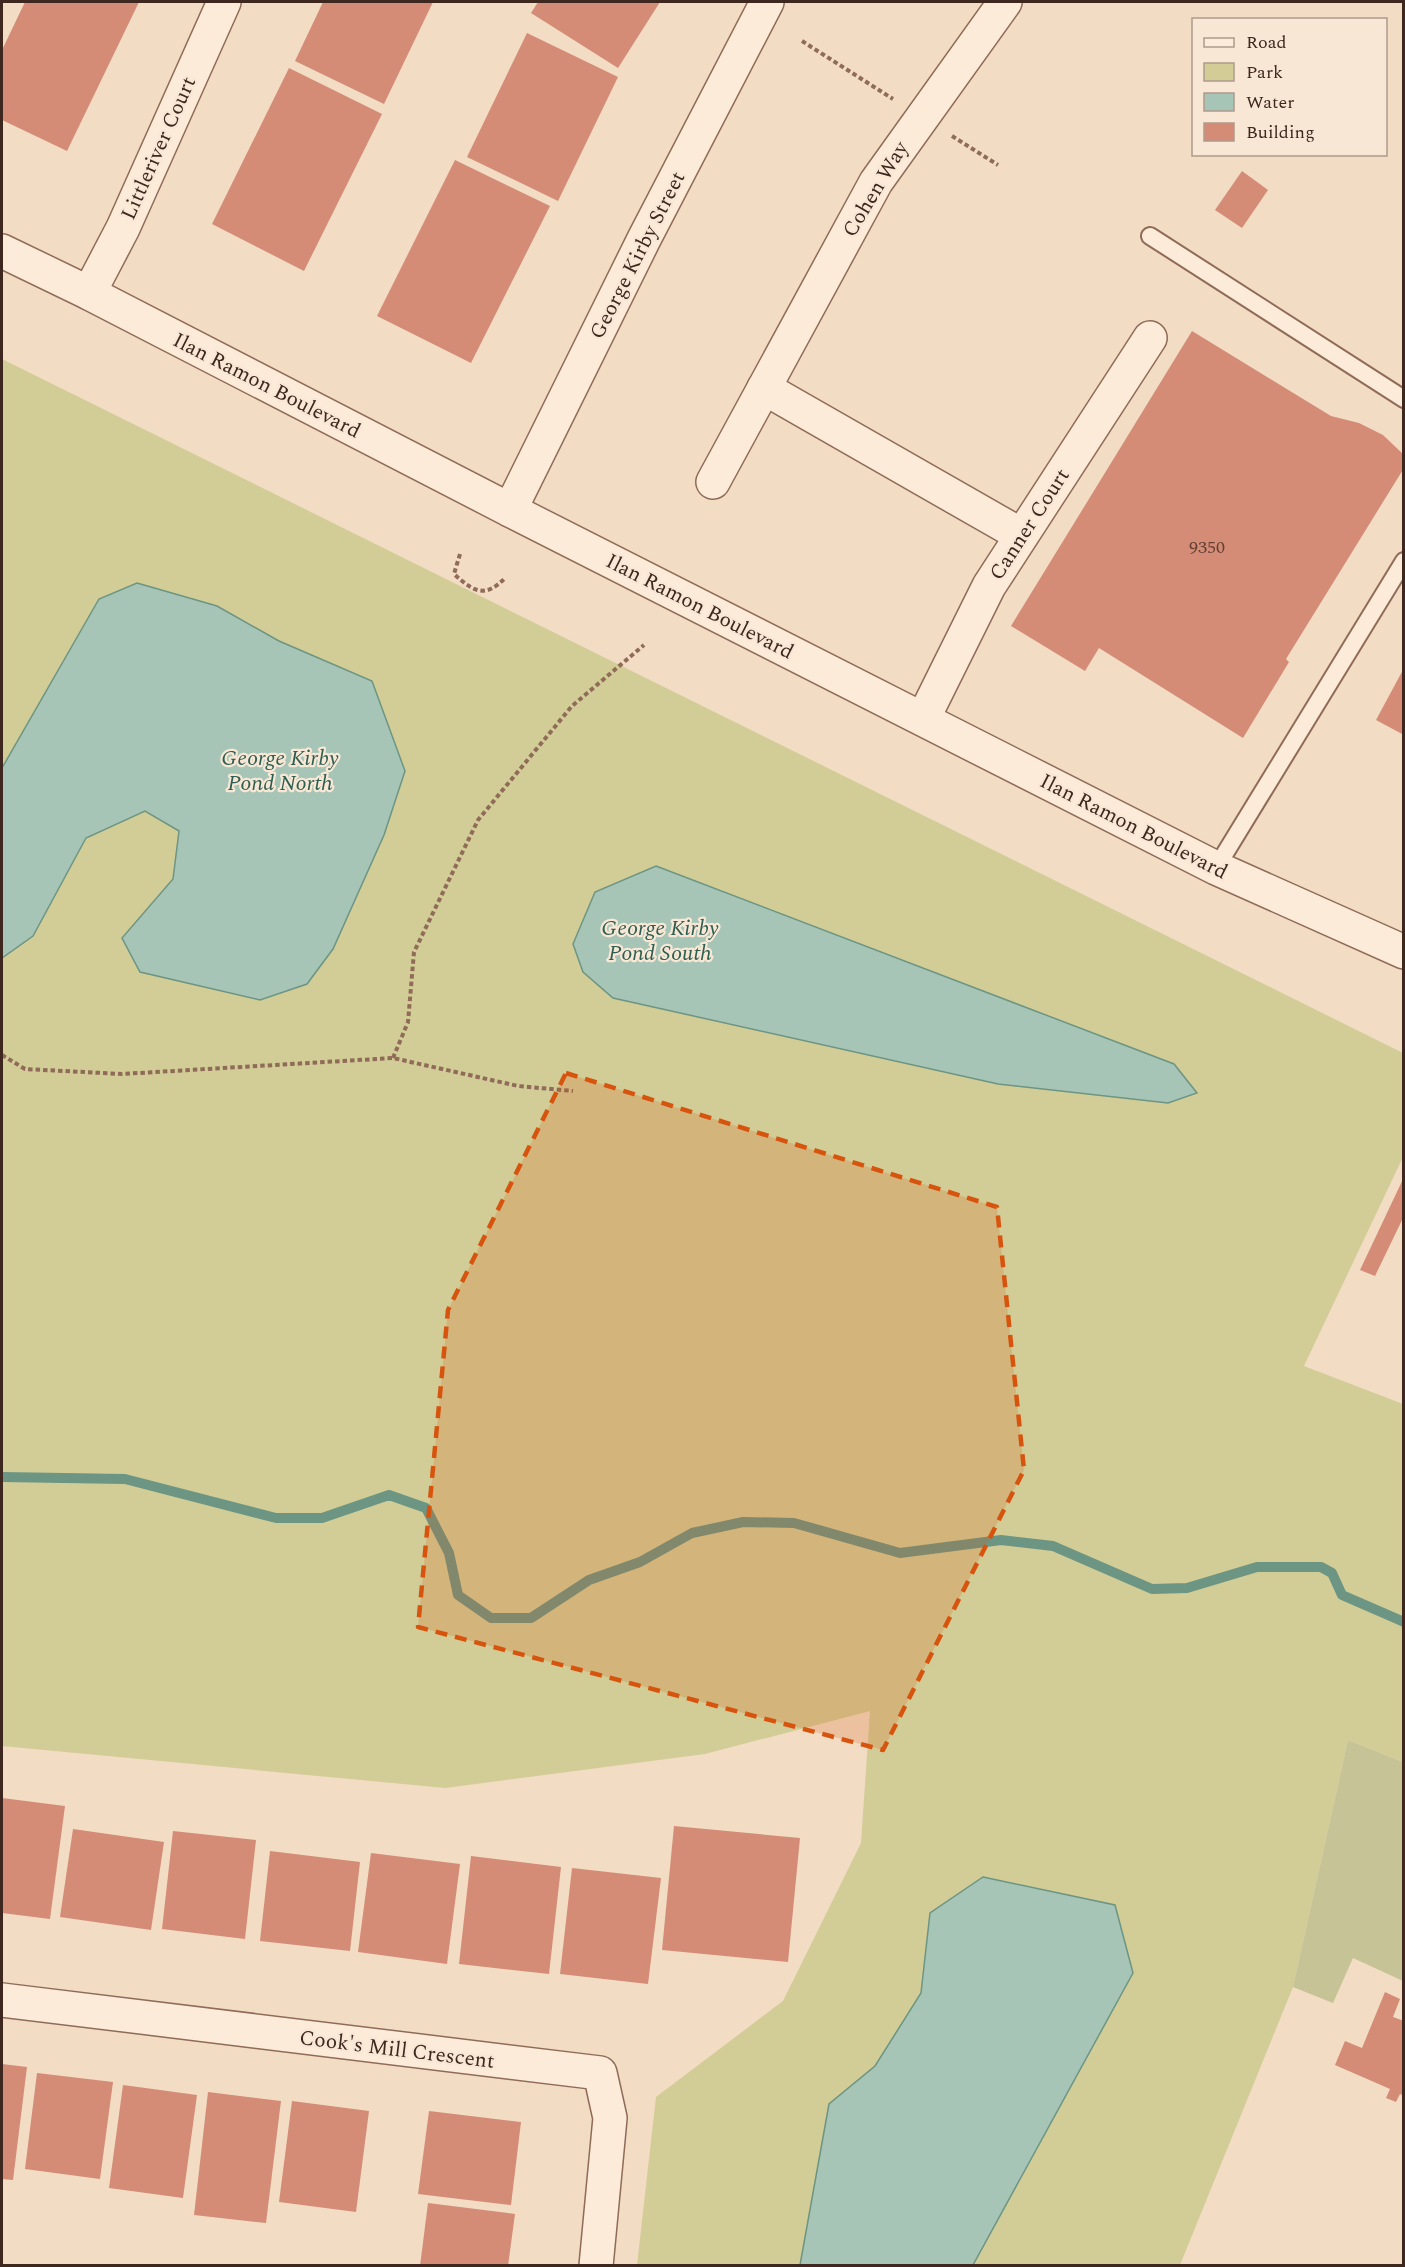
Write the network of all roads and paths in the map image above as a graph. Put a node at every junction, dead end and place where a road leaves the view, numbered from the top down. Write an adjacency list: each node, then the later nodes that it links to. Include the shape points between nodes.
1 (224, 2): 9 (street, Littleriver Court, via 123,228)
2 (767, 2): 14 (street, George Kirby Street)
3 (1005, 2): 5 (street, Cohen Way)
4 (802, 41): 5 (path)
5 (921, 117): 6 (path); 11 (street, Cohen Way, via 876,182)
6 (998, 165)
7 (1150, 236): 12 (lane)
8 (2, 251): 9 (street, Ilan Ramon Boulevard)
9 (89, 293): 14 (street, Ilan Ramon Boulevard)
10 (1150, 338): 15 (street, Canner Court)
11 (764, 388): 13 (street, Cohen Way); 15 (street)
12 (1404, 399)
13 (713, 482)
14 (510, 510): 20 (street, Ilan Ramon Boulevard)
15 (1021, 535): 20 (street, Canner Court, via 989,586)
16 (460, 554): 18 (path, via 454,574 468,587 485,592)
17 (1404, 561): 21 (lane)
18 (506, 577)
19 (644, 645): 24 (path, via 572,706 477,820 414,952 408,1022)
20 (923, 719): 21 (street, Ilan Ramon Boulevard)
21 (1216, 868): 22 (street, Ilan Ramon Boulevard)
22 (1404, 952)
23 (2, 1055): 24 (path, via 25,1069 122,1074)
24 (393, 1058): 25 (path, via 518,1086)
25 (573, 1091)
26 (2, 2000): 27 (street, Cook's Mill Crescent, via 600,2073 610,2118)
27 (596, 2265)

